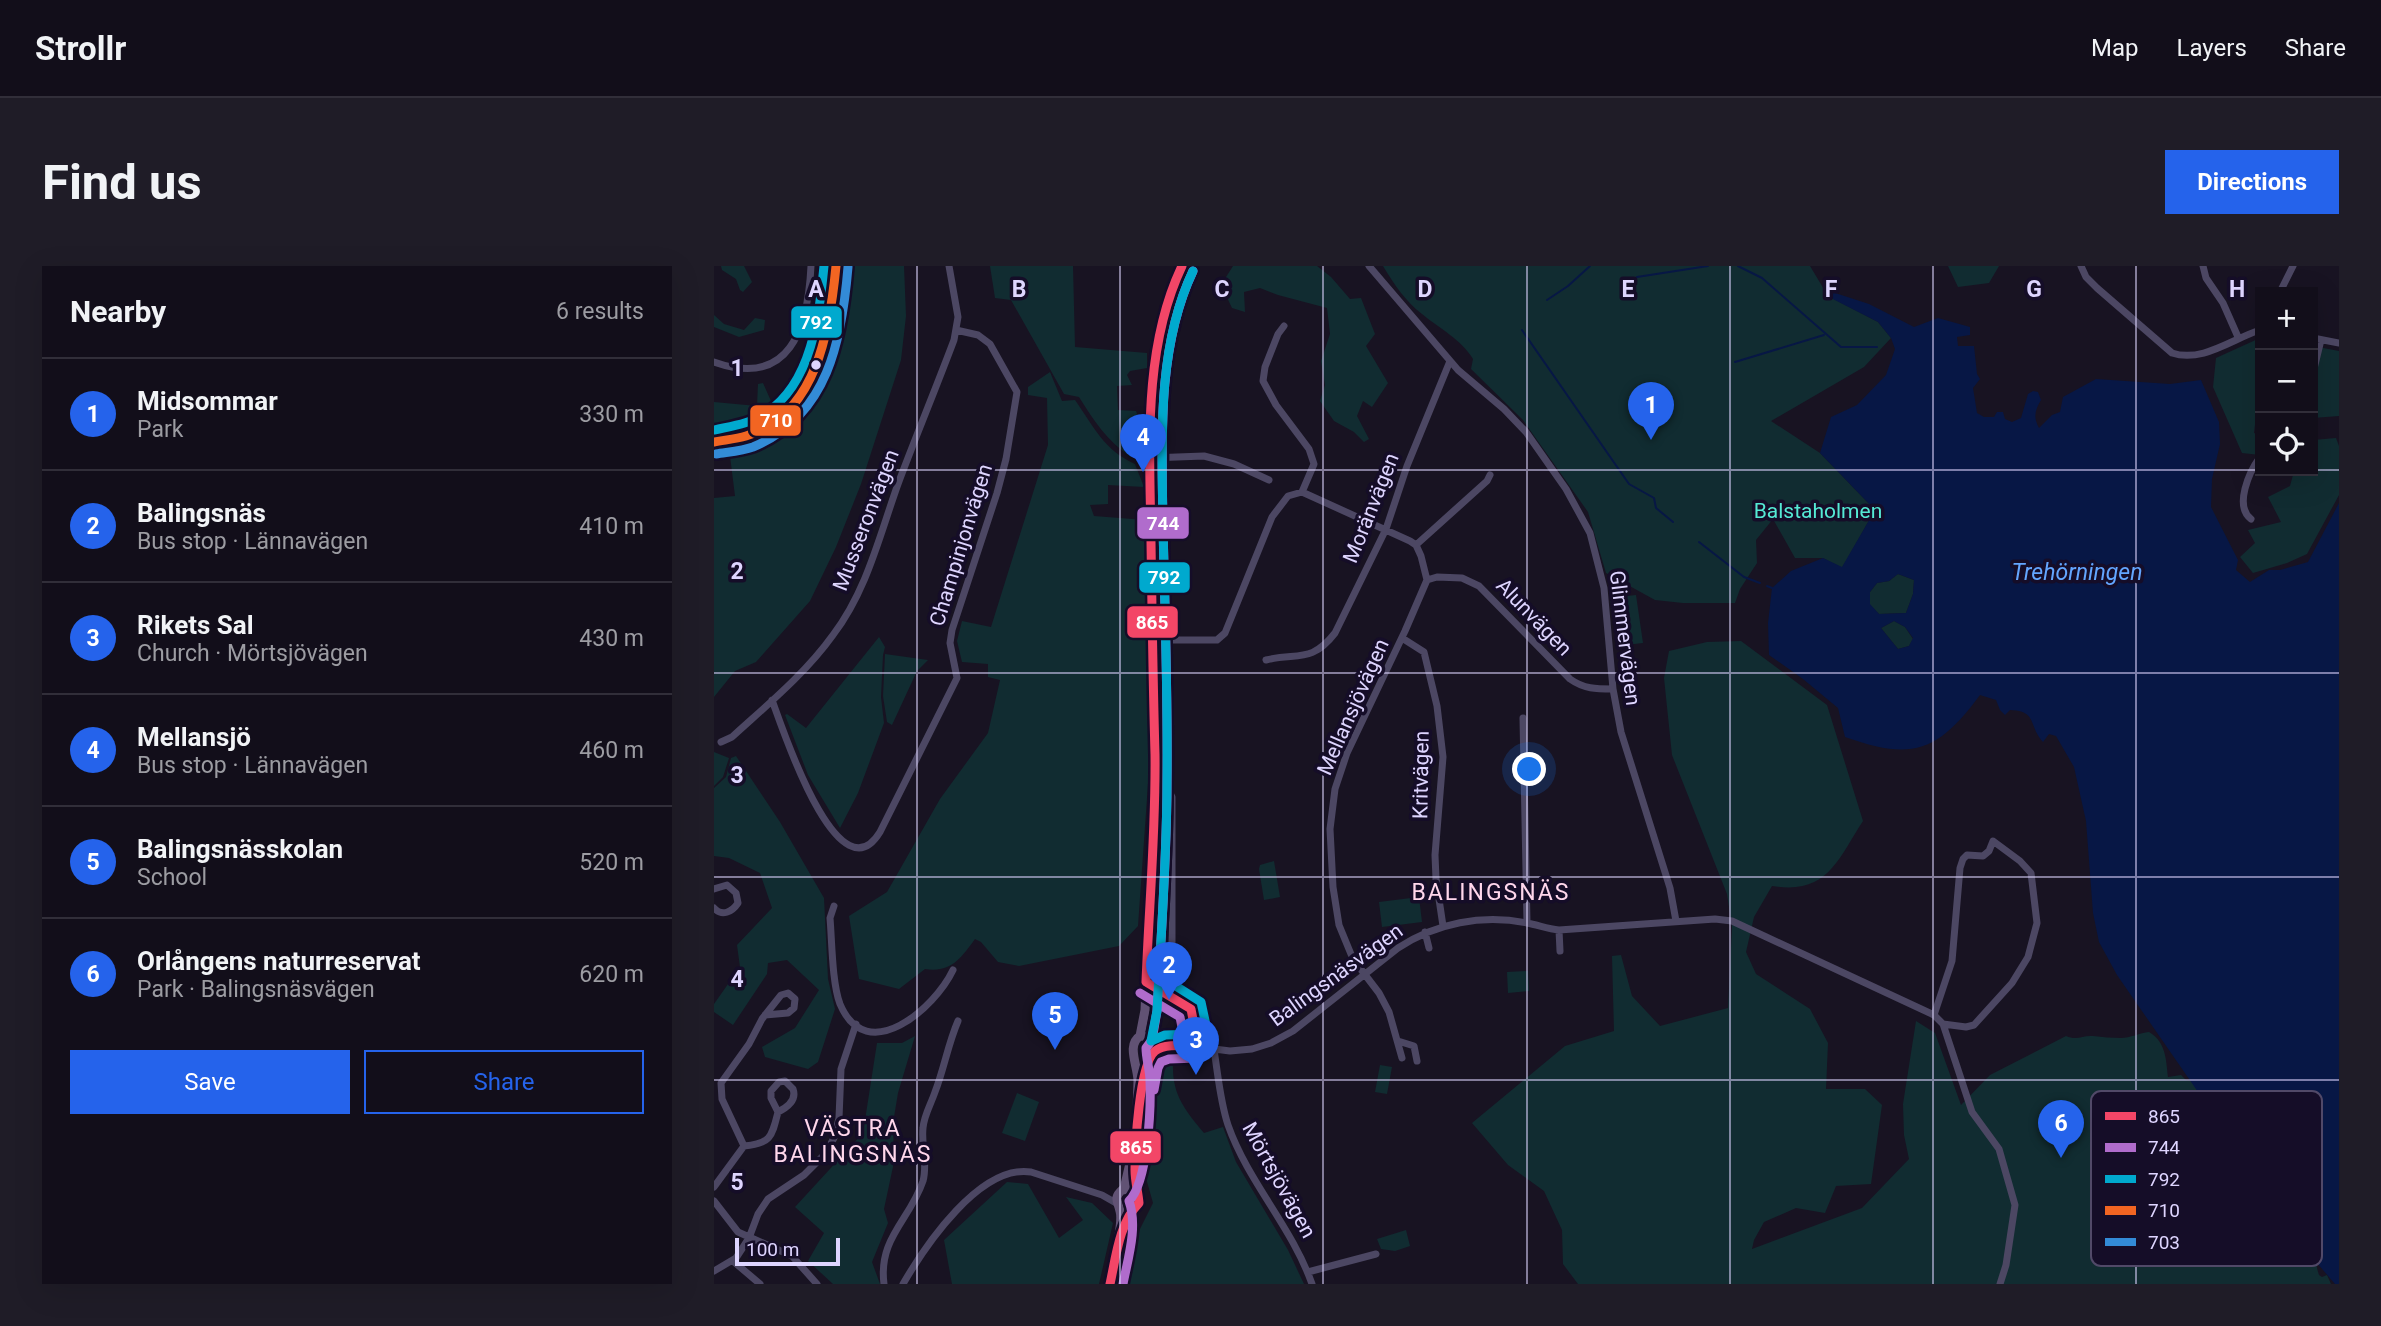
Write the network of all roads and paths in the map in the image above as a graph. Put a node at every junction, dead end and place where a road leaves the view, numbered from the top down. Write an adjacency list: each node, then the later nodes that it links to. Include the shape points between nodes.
1 (811, 266): 10 (street)
2 (836, 266): 12 (street)
3 (949, 266): 13 (street, Musseronvägen)
4 (1182, 266): 21 (main road, via 1171,289 1160,336)
5 (1369, 266): 18 (street, Glimmervägen)
6 (2081, 266): 15 (street, via 2089,280 2172,353 2198,356)
7 (2203, 266): 15 (street)
8 (2293, 266): 9 (street)
9 (2282, 287)
10 (803, 322): 12 (street); 19 (street, via 794,344 771,364 745,370)
11 (1284, 326): 25 (street, via 1263,381 1312,457 1314,464)
12 (827, 328): 20 (street, via 814,376 790,410 759,431)
13 (956, 331): 34 (street, Musseronvägen, via 857,597 834,635); 34 (street, Champinjonvägen, via 978,335 990,344 1017,392 1014,415 997,493 952,630 957,678 872,842 849,846 835,834 800,774)
14 (2255, 332): 15 (street)
15 (2238, 337)
16 (2318, 339): 17 (street)
17 (2339, 343)
18 (1450, 361): 27 (street, Moränvägen); 33 (street, Glimmervägen, via 1526,432 1590,533 1604,588)
19 (714, 362)
20 (714, 442)
21 (1150, 458): 24 (street, via 1204,456); 31 (main road)
22 (2255, 467): 26 (street, via 2242,507)
23 (1490, 475): 28 (street)
24 (1269, 480)
25 (1302, 492): 27 (street); 31 (street, via 1287,496 1272,517 1225,633 1217,640)
26 (2251, 519)
27 (1386, 529): 28 (street); 32 (street, Moränvägen, via 1328,643 1309,655)
28 (1416, 545): 29 (street)
29 (1427, 580): 30 (street, Mellansjövägen); 33 (street, Alunvägen, via 1472,581 1570,679 1581,687)
30 (1402, 638): 43 (street, Kritvägen, via 1424,652 1439,720 1443,757 1436,879); 49 (street, Mellansjövägen, via 1347,753 1335,789 1330,829 1339,925)
31 (1155, 640): 37 (main road)
32 (1266, 660)
33 (1613, 689): 41 (street, Glimmervägen, via 1621,732)
34 (772, 700): 36 (street, Musseronvägen)
35 (1523, 718): 42 (street)
36 (722, 742)
37 (1155, 783): 50 (street, via 1168,789 1172,797); 56 (main road)
38 (714, 889): 40 (street, via 727,885 736,893 738,903 725,913)
39 (834, 906): 54 (street, via 830,918 837,994)
40 (715, 911)
41 (1676, 921): 44 (street, Balingsnäsvägen); 52 (street, Balingsnäsvägen, via 1732,921)
42 (1527, 923): 43 (street, Balingsnäsvägen, via 1487,920); 44 (street, Balingsnäsvägen)
43 (1443, 926): 45 (street, Balingsnäsvägen)
44 (1559, 929): 47 (street)
45 (1425, 932): 46 (street); 49 (street, Balingsnäsvägen)
46 (1429, 948)
47 (1560, 951)
48 (953, 970): 54 (street, via 943,990 902,1026 883,1032)
49 (1365, 975): 57 (street, Mellansjövägen, via 1385,1004); 59 (street, Balingsnäsvägen, via 1280,1040 1252,1049)
50 (1170, 976)
51 (765, 1015): 65 (street, via 721,1083 722,1099)
52 (1934, 1015): 55 (street, Balingsnäsvägen); 55 (street, via 1952,961 1963,859 1983,856 1993,841 2031,873 2036,923 2028,957 2012,983 1974,1025)
53 (958, 1021): 81 (street, via 923,1126 923,1180 886,1248)
54 (856, 1024): 73 (street, via 841,1069 834,1138 814,1167 768,1199)
55 (1943, 1024): 85 (street, Balingsnäsvägen, via 1972,1112 1999,1149 2015,1205)
56 (1147, 1038): 58 (street, Balingsnäsvägen); 60 (main road, via 1133,1043); 61 (main road)
57 (1398, 1041): 62 (street, Mellansjövägen); 63 (street, Mellansjövägen, via 1414,1046)
58 (1198, 1046): 59 (street, Balingsnäsvägen); 61 (street, Balingsnäsvägen, via 1167,1047)
59 (1214, 1050): 78 (street, Mörtsjövägen, via 1228,1125)
60 (1135, 1054): 61 (main road, via 1143,1058); 67 (main road, via 1138,1080 1130,1166)
61 (1151, 1054): 68 (main road, via 1143,1080)
62 (1402, 1058)
63 (1417, 1061)
64 (778, 1112): 65 (street, via 772,1135 764,1143)
65 (744, 1146): 66 (street)
66 (714, 1187)
67 (1122, 1190): 68 (main road); 69 (street); 71 (main road, via 1116,1197)
68 (1136, 1192): 72 (main road, via 1139,1203)
69 (1102, 1195): 71 (street); 82 (street, via 1031,1172 1005,1174 948,1218)
70 (714, 1201): 73 (street, via 735,1231)
71 (1118, 1206): 72 (main road); 74 (main road)
72 (1131, 1212): 74 (main road)
73 (749, 1238): 76 (street); 79 (street, via 792,1256)
74 (1119, 1240): 83 (main road)
75 (1376, 1255): 78 (street)
76 (733, 1261): 77 (street); 80 (street)
77 (714, 1271)
78 (1308, 1272): 84 (street, Mörtsjövägen)
79 (811, 1282)
80 (760, 1284)
81 (884, 1284)
82 (903, 1284)
83 (1110, 1284)
84 (1312, 1284)
85 (2000, 1284)

